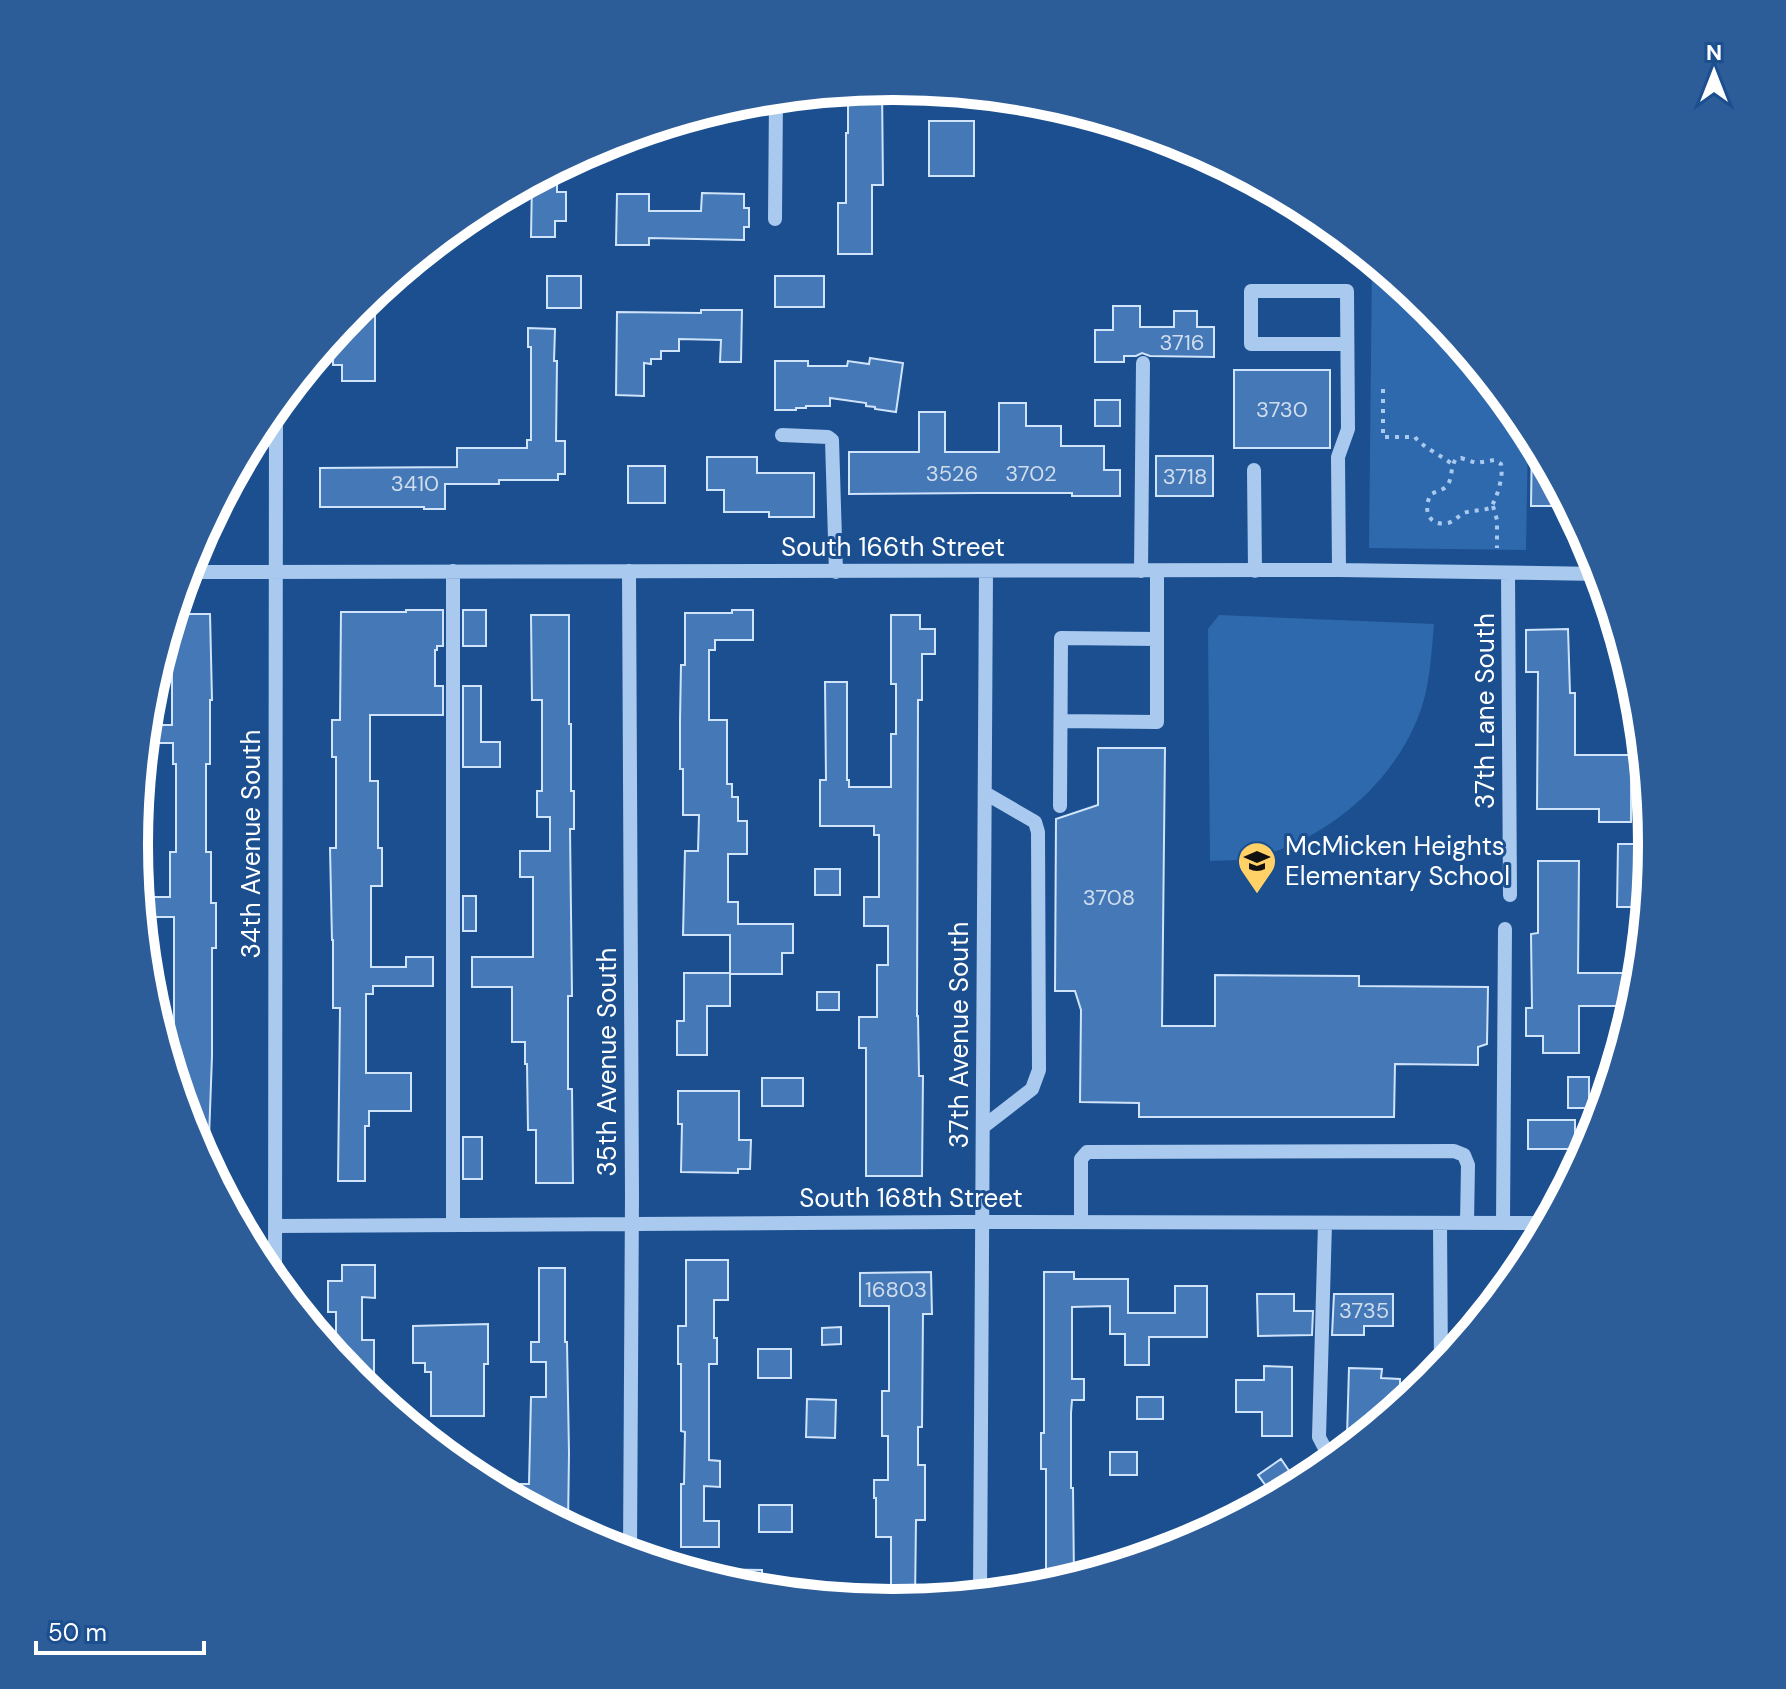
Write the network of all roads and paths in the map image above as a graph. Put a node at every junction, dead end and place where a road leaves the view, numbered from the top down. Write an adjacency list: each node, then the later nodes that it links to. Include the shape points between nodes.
1 (776, 109): 2 (street)
2 (775, 219)
3 (1347, 344): 3 (street, via 1251,344 1251,291 1347,291); 12 (street, via 1348,429 1338,457)
4 (1143, 363): 15 (street)
5 (1383, 389): 8 (path, via 1383,437 1415,437)
6 (276, 428): 19 (street, 34th Avenue South)
7 (782, 435): 20 (street, via 832,440)
8 (1452, 464): 10 (path, via 1461,458 1501,464); 10 (path, via 1449,482 1426,503 1432,520 1450,523)
9 (1254, 470): 17 (street)
10 (1493, 506): 11 (path)
11 (1497, 548)
12 (1339, 570): 17 (street, South 166th Street); 22 (street, South 166th Street)
13 (453, 571): 14 (street, South 166th Street); 19 (street, South 166th Street); 38 (street)
14 (629, 571): 20 (street, South 166th Street); 39 (street, 35th Avenue South)
15 (1141, 571): 16 (street, South 166th Street); 21 (street, South 166th Street)
16 (1157, 571): 17 (street, South 166th Street); 24 (street)
17 (1255, 571)
18 (200, 572): 19 (street, South 166th Street)
19 (275, 572): 40 (street, 34th Avenue South)
20 (836, 572): 21 (street, South 166th Street)
21 (986, 572): 26 (street, 37th Avenue South)
22 (1508, 573): 23 (street, South 166th Street); 28 (street, 37th Lane South)
23 (1586, 574)
24 (1157, 639): 25 (street, via 1061,638); 25 (street, via 1157,722)
25 (1061, 721): 27 (street)
26 (985, 793): 30 (street, 37th Avenue South); 30 (street, via 1035,822 1038,832 1039,1070 1032,1089)
27 (1060, 806)
28 (1510, 895)
29 (1505, 929): 36 (street)
30 (983, 1127): 31 (street, 37th Avenue South)
31 (982, 1222): 32 (street, South 168th Street); 39 (street, South 168th Street); 45 (street, 37th Avenue South)
32 (1081, 1222): 33 (street, South 168th Street); 35 (street, via 1081,1159 1087,1152 1454,1151 1464,1155 1468,1165)
33 (1325, 1223): 34 (street, South 168th Street); 43 (street, via 1319,1437)
34 (1440, 1223): 35 (street, South 168th Street); 42 (street)
35 (1467, 1223): 36 (street, South 168th Street)
36 (1503, 1223): 37 (street, South 168th Street)
37 (1534, 1223)
38 (453, 1225): 39 (street, South 168th Street); 40 (street, South 168th Street)
39 (632, 1225): 44 (street, 35th Avenue South)
40 (275, 1226): 41 (street, 34th Avenue South)
41 (275, 1259)
42 (1441, 1348)
43 (1326, 1450)
44 (630, 1540)
45 (980, 1584)

